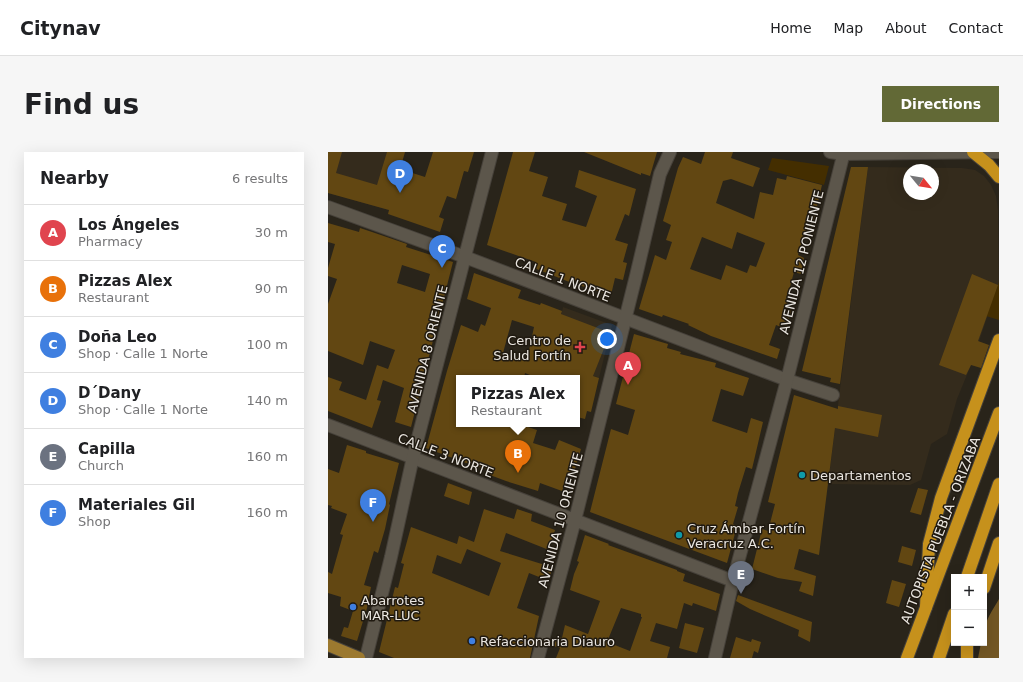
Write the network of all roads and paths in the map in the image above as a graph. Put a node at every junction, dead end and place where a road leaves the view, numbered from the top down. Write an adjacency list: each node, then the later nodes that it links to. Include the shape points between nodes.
1 (492, 152): 9 (street, AVENIDA 8 ORIENTE)
2 (670, 152): 10 (street, AVENIDA 10 ORIENTE, via 660,174)
3 (830, 152): 6 (street)
4 (973, 152): 5 (street); 6 (street); 7 (highway)
5 (999, 152)
6 (843, 153): 12 (street, AVENIDA 12 PONIENTE)
7 (999, 177)
8 (328, 207): 9 (street, CALLE 1 NORTE)
9 (465, 257): 10 (street, CALLE 1 NORTE); 16 (street, AVENIDA 8 ORIENTE)
10 (626, 318): 12 (street, CALLE 1 NORTE); 18 (street, AVENIDA 10 ORIENTE)
11 (999, 340): 23 (highway, via 941,498 929,544)
12 (787, 380): 13 (street, CALLE 1 NORTE); 22 (street, AVENIDA 12 PONIENTE)
13 (833, 395)
14 (999, 413): 23 (highway, AUTOPISTA PUEBLA - ORIZABA)
15 (328, 425): 16 (street, CALLE 3 NORTE)
16 (414, 457): 18 (street, CALLE 3 NORTE); 28 (street, AVENIDA 8 ORIENTE)
17 (999, 484): 20 (highway)
18 (575, 520): 22 (street, CALLE 3 NORTE); 29 (street, AVENIDA 10 ORIENTE)
19 (999, 543): 21 (highway)
20 (968, 574)
21 (987, 579)
22 (733, 581): 30 (street, AVENIDA 12 PONIENTE)
23 (926, 607): 31 (highway, AUTOPISTA PUEBLA - ORIZABA)
24 (951, 623): 32 (highway)
25 (328, 645): 27 (main road)
26 (967, 646): 33 (highway)
27 (359, 658)
28 (366, 658)
29 (538, 658)
30 (715, 658)
31 (907, 658)
32 (939, 658)
33 (967, 658)

